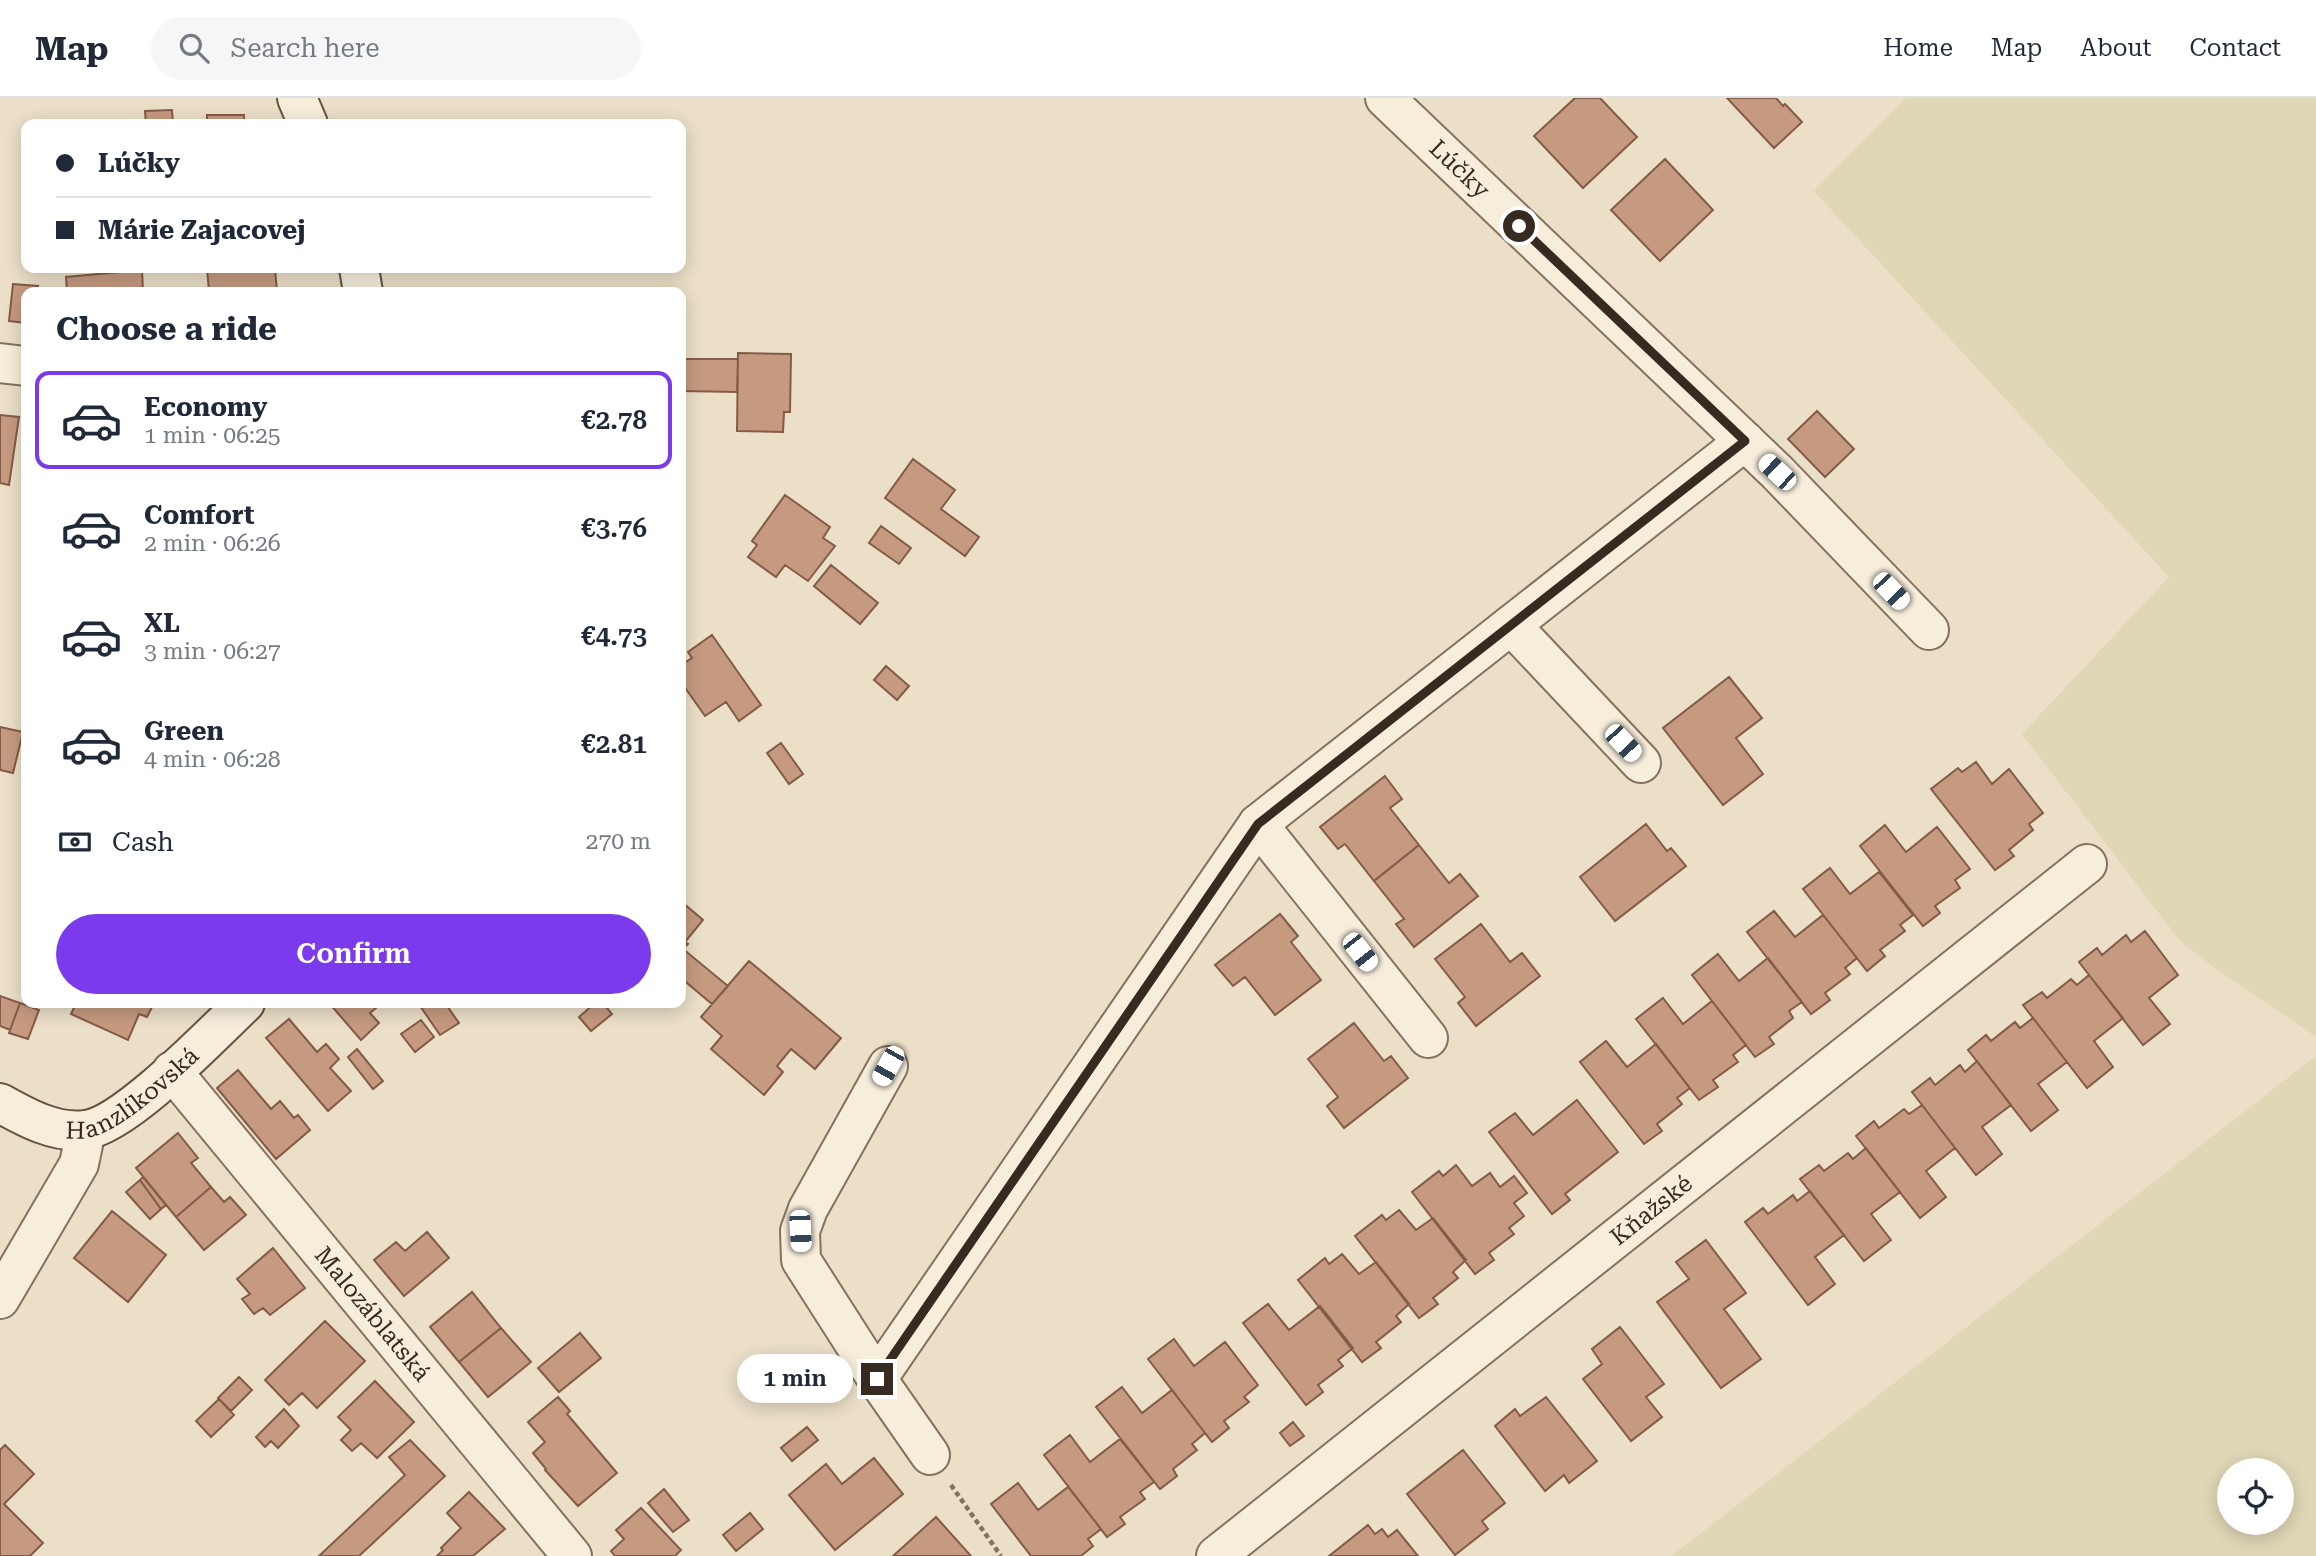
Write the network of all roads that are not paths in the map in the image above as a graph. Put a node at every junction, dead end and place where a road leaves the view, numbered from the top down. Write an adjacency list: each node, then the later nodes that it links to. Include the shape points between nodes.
1 (297, 98): 3 (street)
2 (1385, 98): 6 (street, Lúčky)
3 (306, 119)
4 (0, 363): 5 (street)
5 (21, 365)
6 (1745, 441): 7 (street); 8 (street, Lúčky)
7 (1511, 625): 9 (street); 10 (street)
8 (1930, 631)
9 (1641, 763)
10 (1258, 824): 13 (street); 19 (street)
11 (2087, 864): 22 (street, Kňažské)
12 (240, 1008): 15 (street, Hanzlíkovská)
13 (1428, 1038)
14 (888, 1066): 19 (street, via 800,1231 801,1261)
15 (172, 1071): 17 (street, Hanzlíkovská, via 109,1121); 21 (street, Malozáblatská)
16 (0, 1102): 17 (street, Hanzlíkovská, via 53,1128)
17 (86, 1130): 18 (street, via 79,1164)
18 (0, 1299)
19 (877, 1379): 20 (street)
20 (930, 1455)
21 (572, 1556)
22 (1216, 1556)

